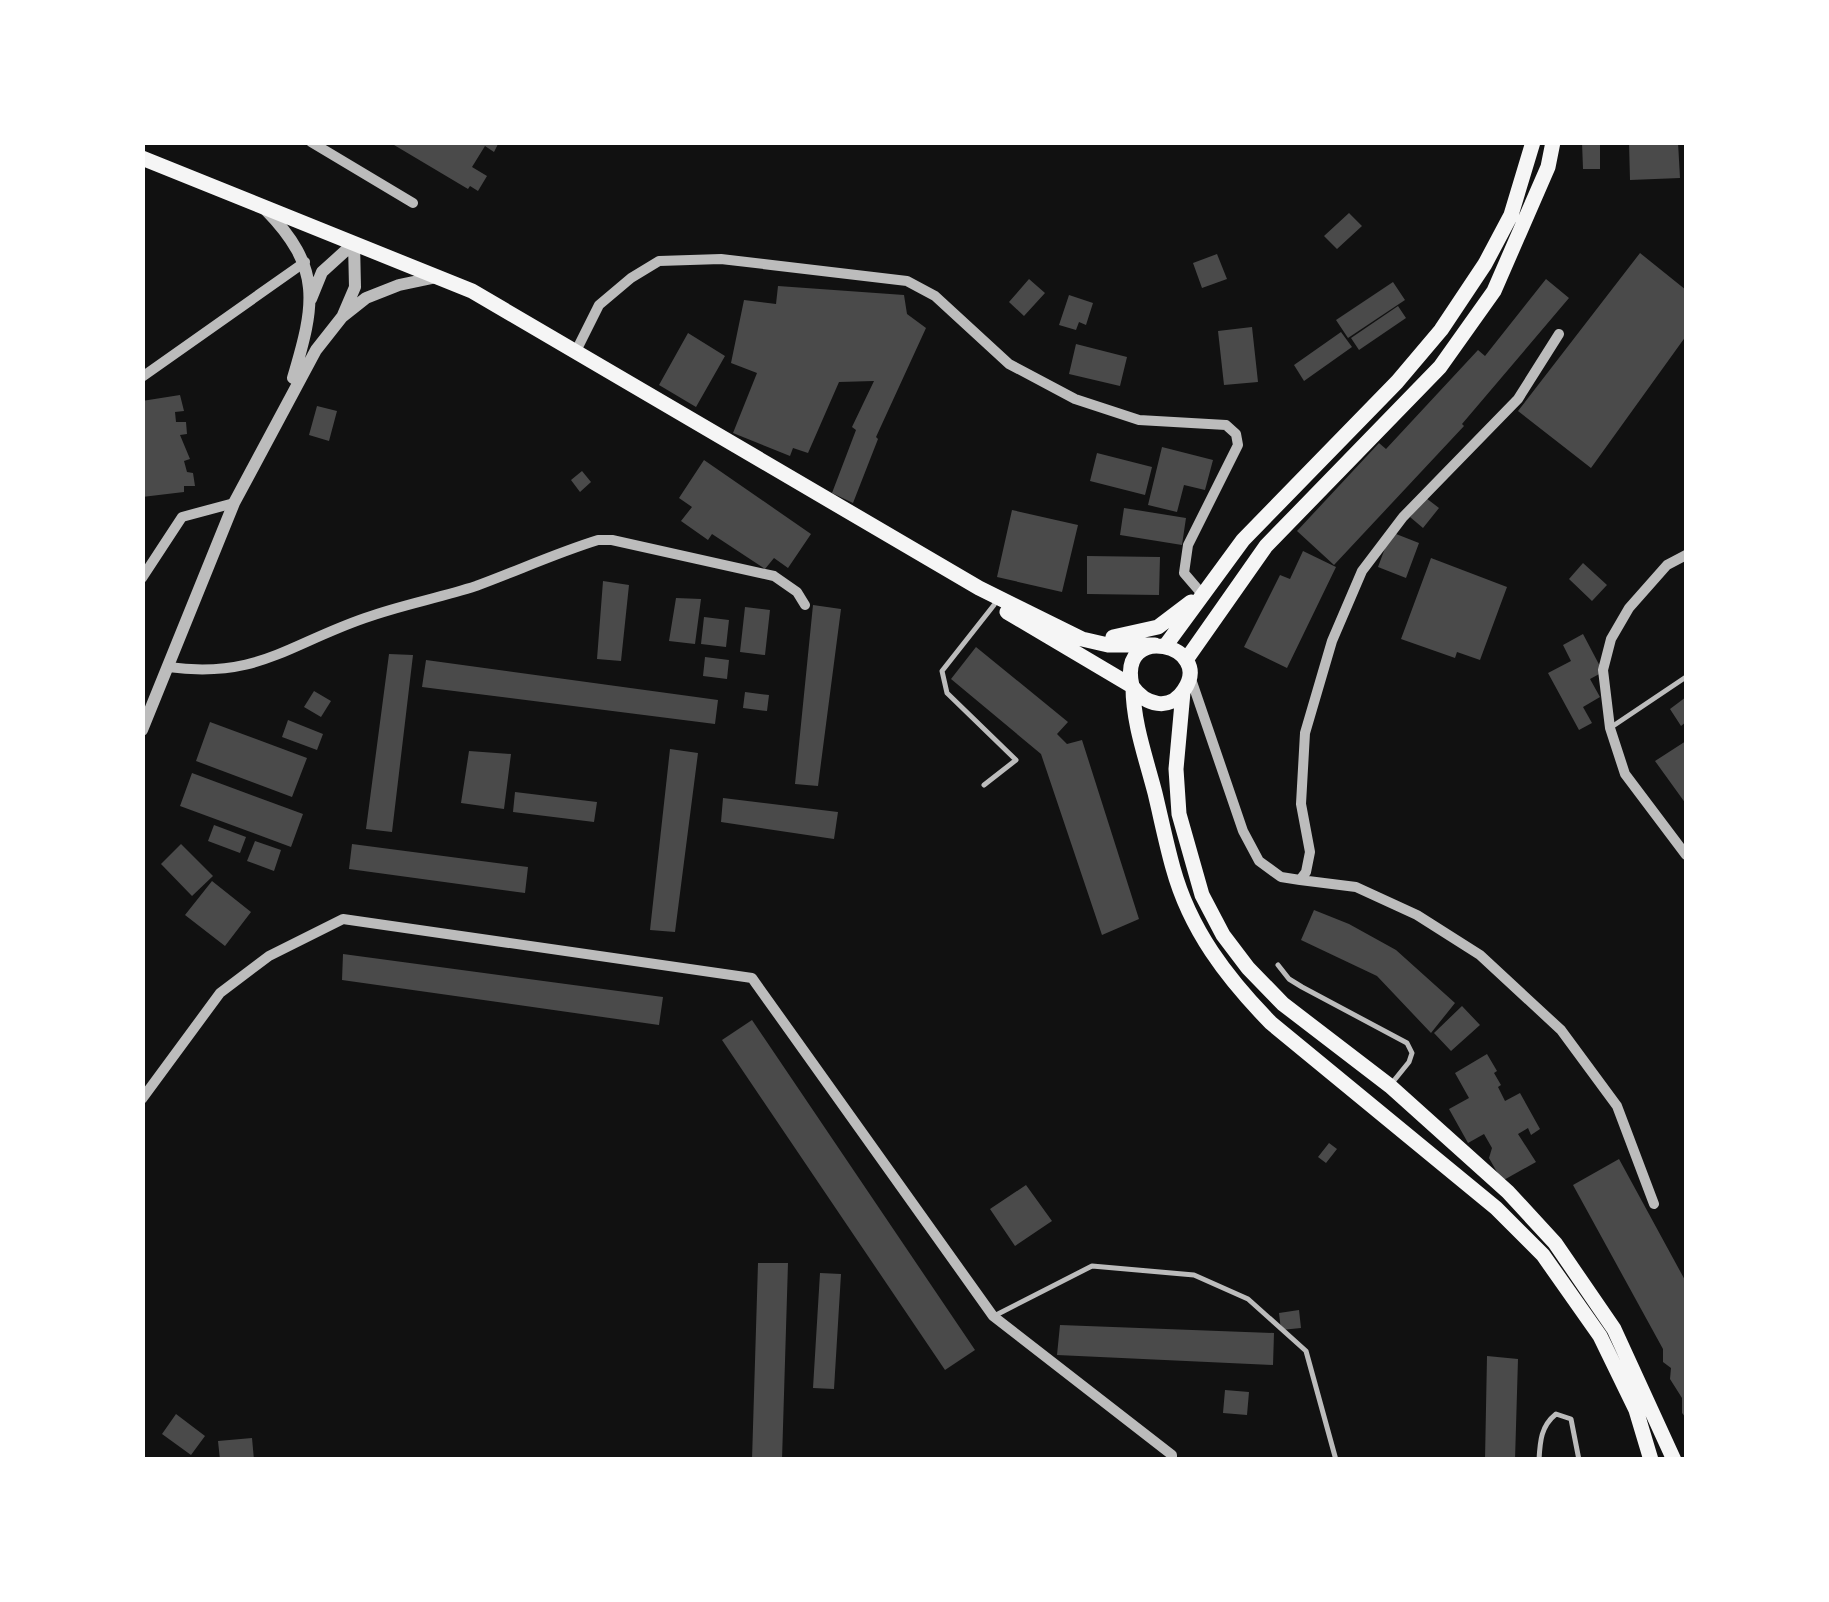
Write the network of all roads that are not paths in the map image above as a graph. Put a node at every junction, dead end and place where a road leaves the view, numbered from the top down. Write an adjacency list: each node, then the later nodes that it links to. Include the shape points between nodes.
1 (311, 142): 5 (street)
2 (1533, 142): 20 (main road, via 1511,215 1442,330 1242,540)
3 (1553, 142): 25 (main road, via 1494,291 1440,367 1266,546)
4 (142, 158): 6 (main road)
5 (413, 203)
6 (260, 204): 7 (main road); 8 (street)
7 (354, 243): 9 (main road); 10 (street, via 322,272); 11 (street, via 354,287)
8 (305, 262): 10 (street); 14 (street)
9 (437, 277): 11 (street, via 380,291); 13 (main road)
10 (310, 299): 15 (street)
11 (342, 317): 15 (street)
12 (1559, 334): 34 (street, via 1518,399 1403,517 1362,571 1332,641 1305,733 1301,804 1310,852)
13 (576, 351): 19 (main road); 20 (street, via 599,304 659,261 722,258 907,281 935,296 1009,364 1075,399 1139,420 1226,425 1236,434 1238,445 1188,545 1184,573)
14 (142, 377)
15 (286, 404): 16 (street)
16 (234, 503): 18 (street, via 182,517); 26 (street)
17 (1686, 555): 30 (street, via 1666,566 1611,639 1604,670)
18 (142, 578)
19 (979, 588): 22 (main road); 23 (main road)
20 (1202, 594): 23 (main road, via 1158,626); 24 (main road)
21 (805, 605): 26 (street, via 774,576 598,540 351,623 259,664 224,671)
22 (994, 605): 28 (main road); 32 (lane, via 942,671 946,693 1016,760)
23 (1082, 639): 24 (main road)
24 (1160, 645): 25 (main road, via 1179,652); 28 (main road, via 1134,660)
25 (1188, 667): 29 (main road); 34 (street, via 1243,832 1259,860 1282,877)
26 (168, 668): 31 (street)
27 (1686, 677): 30 (lane)
28 (1133, 686): 29 (main road, via 1154,704); 44 (main road, via 1173,870 1218,962 1272,1023 1543,1254 1600,1336 1636,1410)
29 (1183, 692): 36 (main road, via 1179,814 1202,895 1223,936 1282,1004)
30 (1610, 728): 33 (street, via 1625,774)
31 (142, 730)
32 (984, 784)
33 (1686, 855)
34 (1300, 880): 38 (street, via 1356,887 1480,955 1561,1030 1617,1106)
35 (1278, 965): 36 (lane, via 1302,987 1406,1043 1410,1062)
36 (1390, 1086): 45 (main road, via 1508,1192 1576,1270 1614,1328)
37 (142, 1100): 39 (street, via 220,993 269,956 343,920 752,978)
38 (1654, 1204)
39 (993, 1316): 40 (street); 41 (lane, via 1092,1266 1194,1275 1248,1299 1306,1351)
40 (1172, 1460)
41 (1336, 1460)
42 (1539, 1460): 43 (lane, via 1546,1422 1556,1414 1571,1418)
43 (1578, 1460)
44 (1650, 1460)
45 (1674, 1460)

